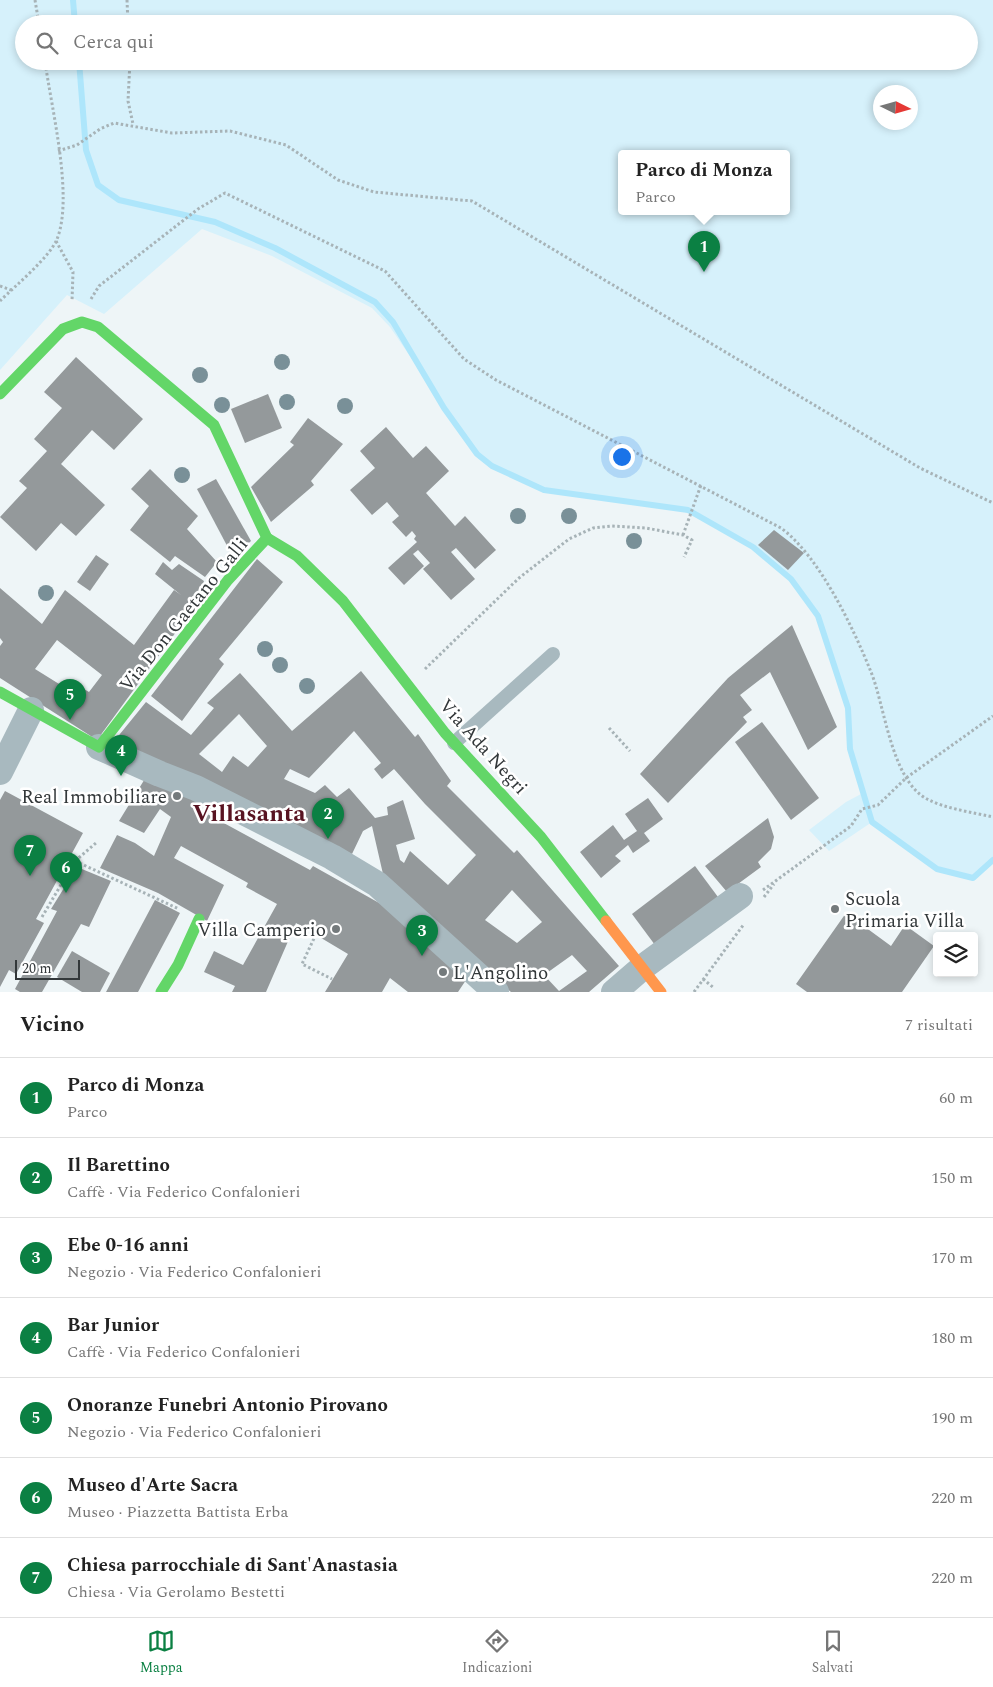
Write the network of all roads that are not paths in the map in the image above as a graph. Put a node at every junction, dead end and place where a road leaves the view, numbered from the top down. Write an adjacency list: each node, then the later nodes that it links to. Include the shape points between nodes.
1 (0, 394): 2 (street, Via Don Gaetano Galli, via 63,328 82,322 98,327 214,425)
2 (267, 538): 6 (street, Via Ada Negri, via 297,556 342,601); 7 (street, Via Don Gaetano Galli, via 228,580)
3 (553, 654): 6 (lane)
4 (0, 692): 5 (street)
5 (31, 710): 7 (street); 8 (street)
6 (454, 743): 11 (street, Via Ada Negri, via 541,837)
7 (99, 747): 13 (street, via 196,788 332,857 377,884)
8 (0, 772)
9 (740, 896): 11 (street)
10 (199, 919): 12 (street)
11 (643, 967): 14 (street); 15 (street, Via Ada Negri)
12 (161, 992)
13 (496, 992)
14 (614, 992)
15 (661, 992)

